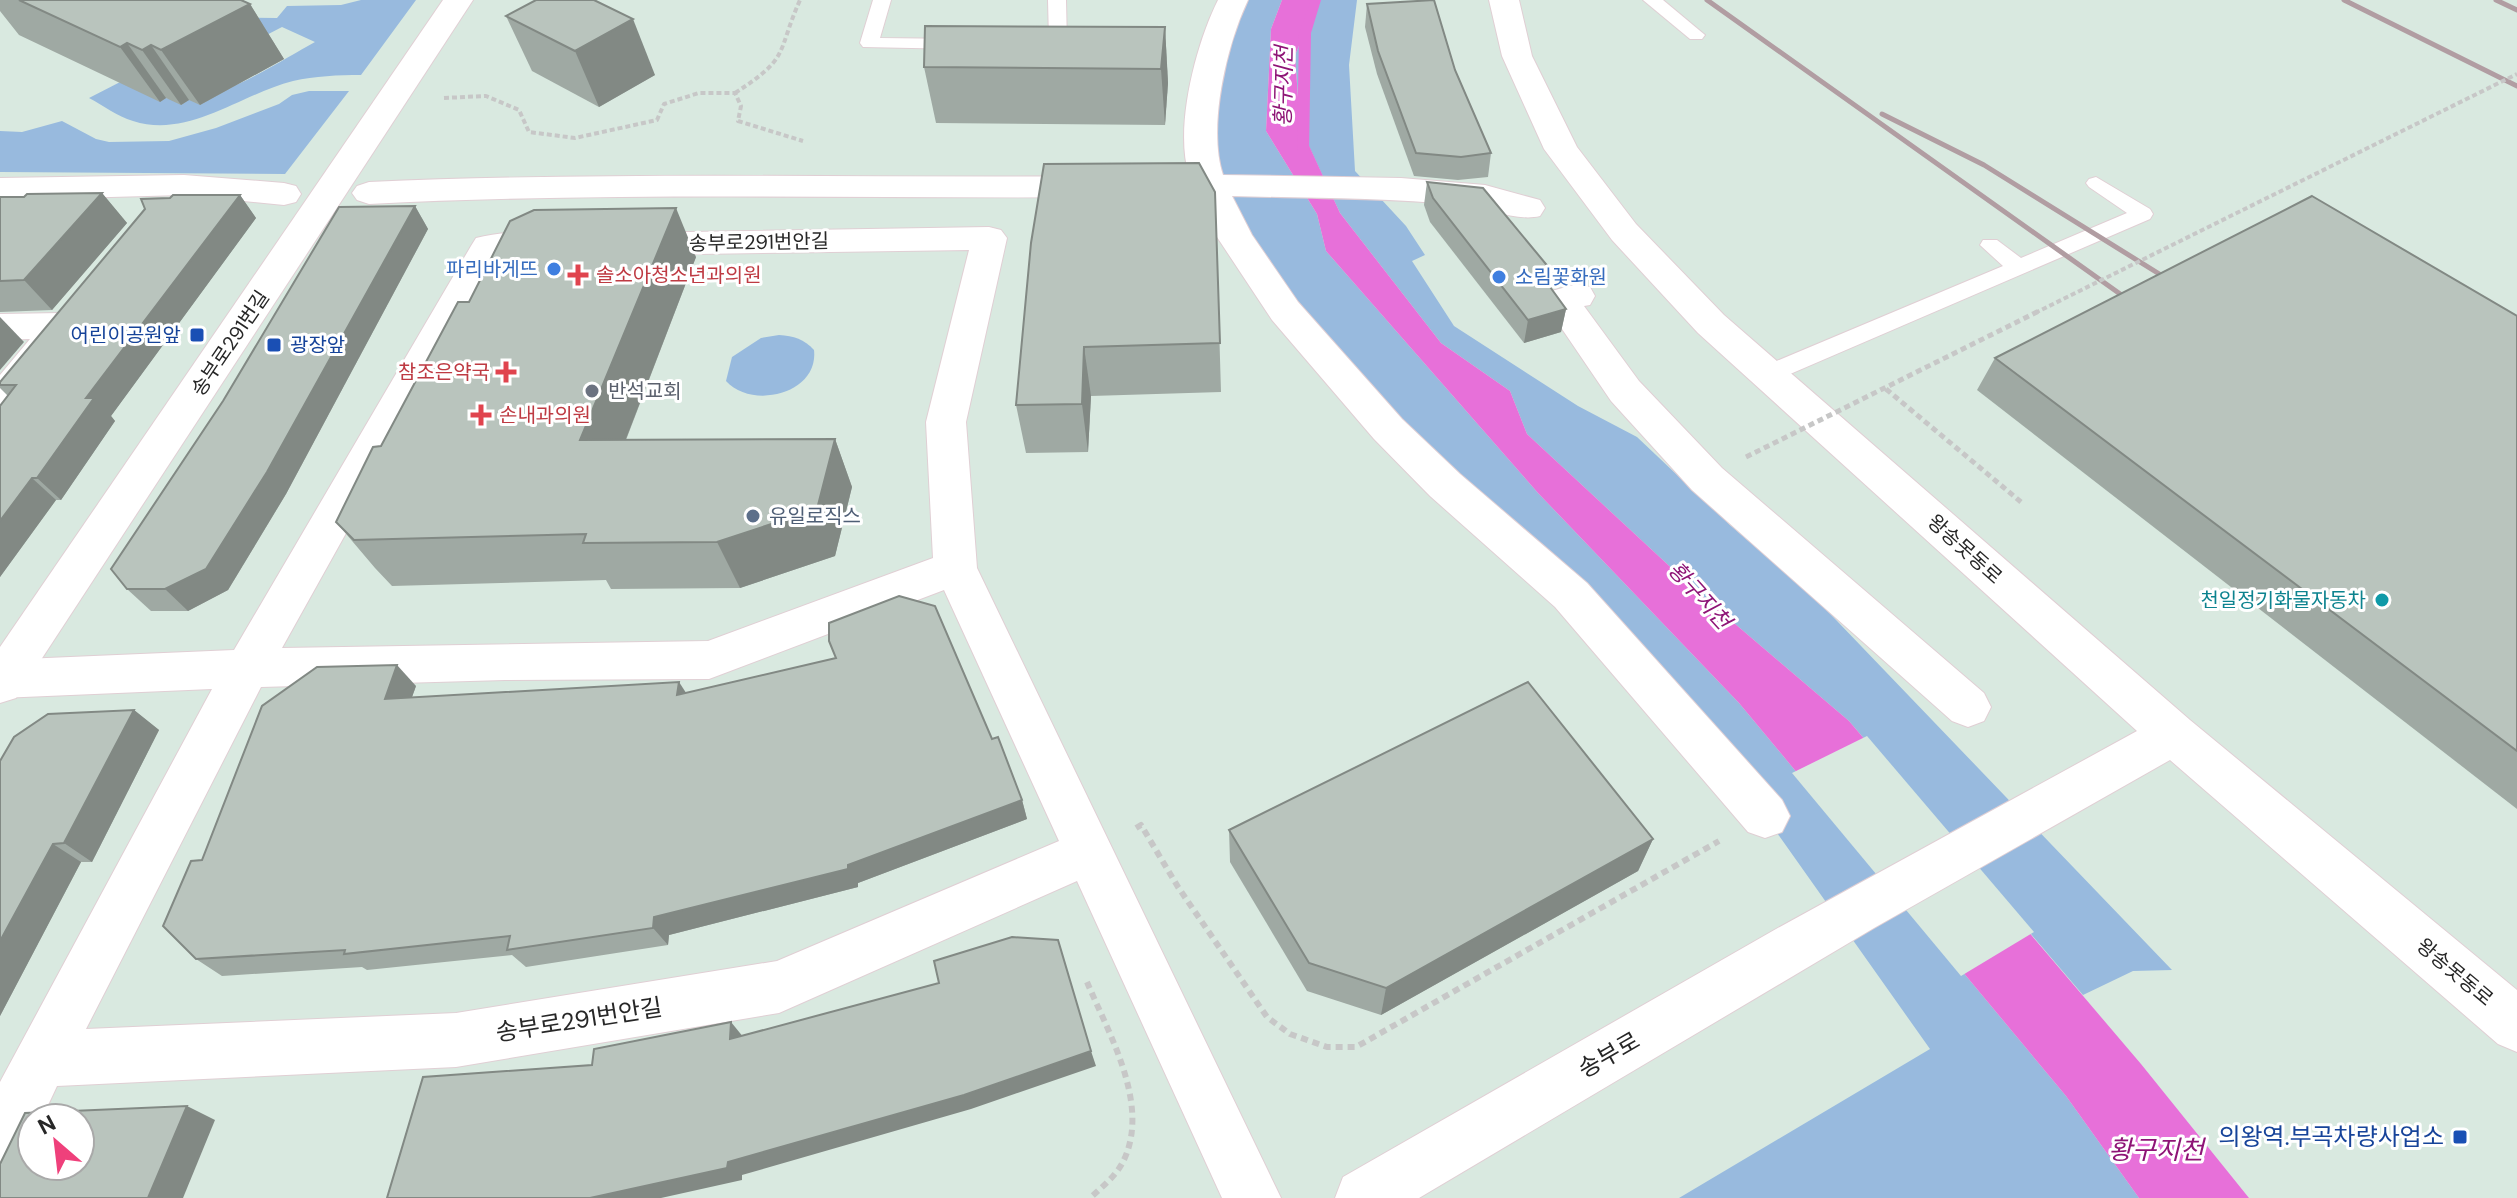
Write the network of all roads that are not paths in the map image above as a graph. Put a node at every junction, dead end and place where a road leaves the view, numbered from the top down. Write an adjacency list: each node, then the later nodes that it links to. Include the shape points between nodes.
1 (458, 0): 24 (street, 송부로291번길)
2 (882, 0): 8 (lane, via 869,43)
3 (1057, 0): 9 (lane, via 1058,45)
4 (1233, 0): 11 (street, via 1218,31 1205,88 1201,160)
5 (1504, 0): 20 (street, 왕송못동로, via 1517,56 1561,149 1624,232 1711,324)
6 (1652, 0): 7 (lane)
7 (1696, 35)
8 (979, 44)
9 (1027, 44)
10 (2096, 183): 17 (lane, via 2143,214)
11 (1219, 186): 13 (street, via 518,186); 15 (street, via 1401,189 1485,196); 27 (street, via 1235,237 1322,355 1445,485 1571,595)
12 (0, 189): 14 (street, via 184,185)
13 (369, 193)
14 (284, 194)
15 (1528, 208)
16 (1990, 245): 17 (lane)
17 (2019, 267): 20 (lane)
18 (1577, 296): 25 (street, via 1561,301 1625,391 1686,457)
19 (0, 327): 21 (street, via 72,314)
20 (1768, 374): 26 (street, 왕송못동로)
21 (0, 401)
22 (955, 568): 23 (street, via 709,660); 23 (street, 송부로291번안길, via 946,422 989,238 489,246); 28 (street, 송부로291번안길)
23 (247, 668): 24 (street); 30 (street, 송부로291번안길)
24 (1, 681)
25 (1968, 707)
26 (2173, 734): 29 (street, 왕송못동로); 33 (street, 송부로, via 1855,911)
27 (1765, 816)
28 (1089, 852): 30 (street, 송부로291번안길, via 779,987 456,1040); 32 (street, 송부로291번안길)
29 (2517, 1025)
30 (41, 1059): 31 (street, 송부로291번안길)
31 (0, 1143)
32 (1252, 1198)
33 (1364, 1198)

